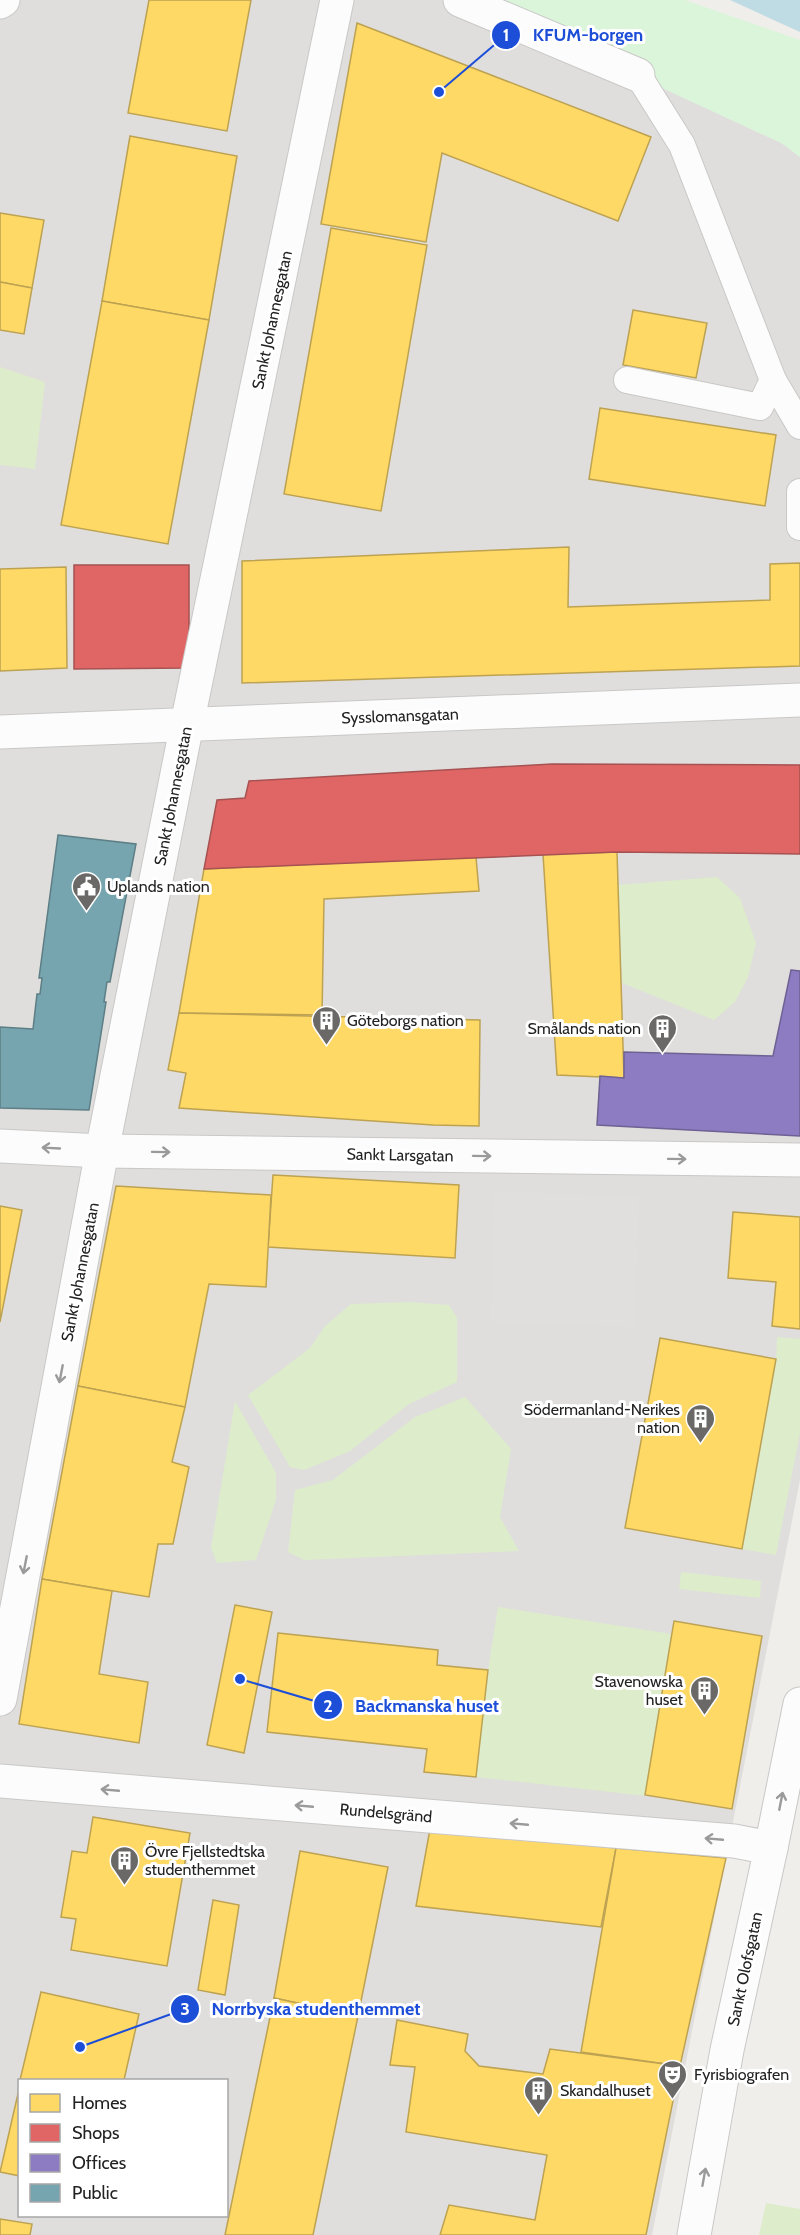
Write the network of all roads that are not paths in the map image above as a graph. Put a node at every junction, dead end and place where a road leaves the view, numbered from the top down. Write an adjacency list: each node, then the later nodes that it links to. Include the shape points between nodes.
1 (337, 0): 10 (street, Sankt Johannesgatan)
2 (460, 0): 3 (street)
3 (638, 75): 5 (lane, via 682,145)
4 (627, 380): 5 (lane, via 760,406)
5 (773, 380): 6 (lane)
6 (800, 426)
7 (800, 492): 8 (lane)
8 (800, 527)
9 (800, 700): 10 (street, Sysslomansgatan)
10 (187, 724): 11 (street, Sysslomansgatan); 13 (street, Sankt Johannesgatan)
11 (0, 732)
12 (0, 1146): 13 (street, Sankt Larsgatan, one-way to 12)
13 (102, 1151): 14 (street, Sankt Larsgatan, one-way to 14); 15 (street, Sankt Johannesgatan, one-way to 15)
14 (800, 1160)
15 (0, 1700)
16 (800, 1704): 18 (street, Sankt Olofsgatan, one-way to 16)
17 (0, 1781): 18 (street, Rundelsgränd, one-way to 17, via 734,1841)
18 (771, 1848): 19 (street, Sankt Olofsgatan, one-way to 18, via 727,2050)
19 (694, 2235)

